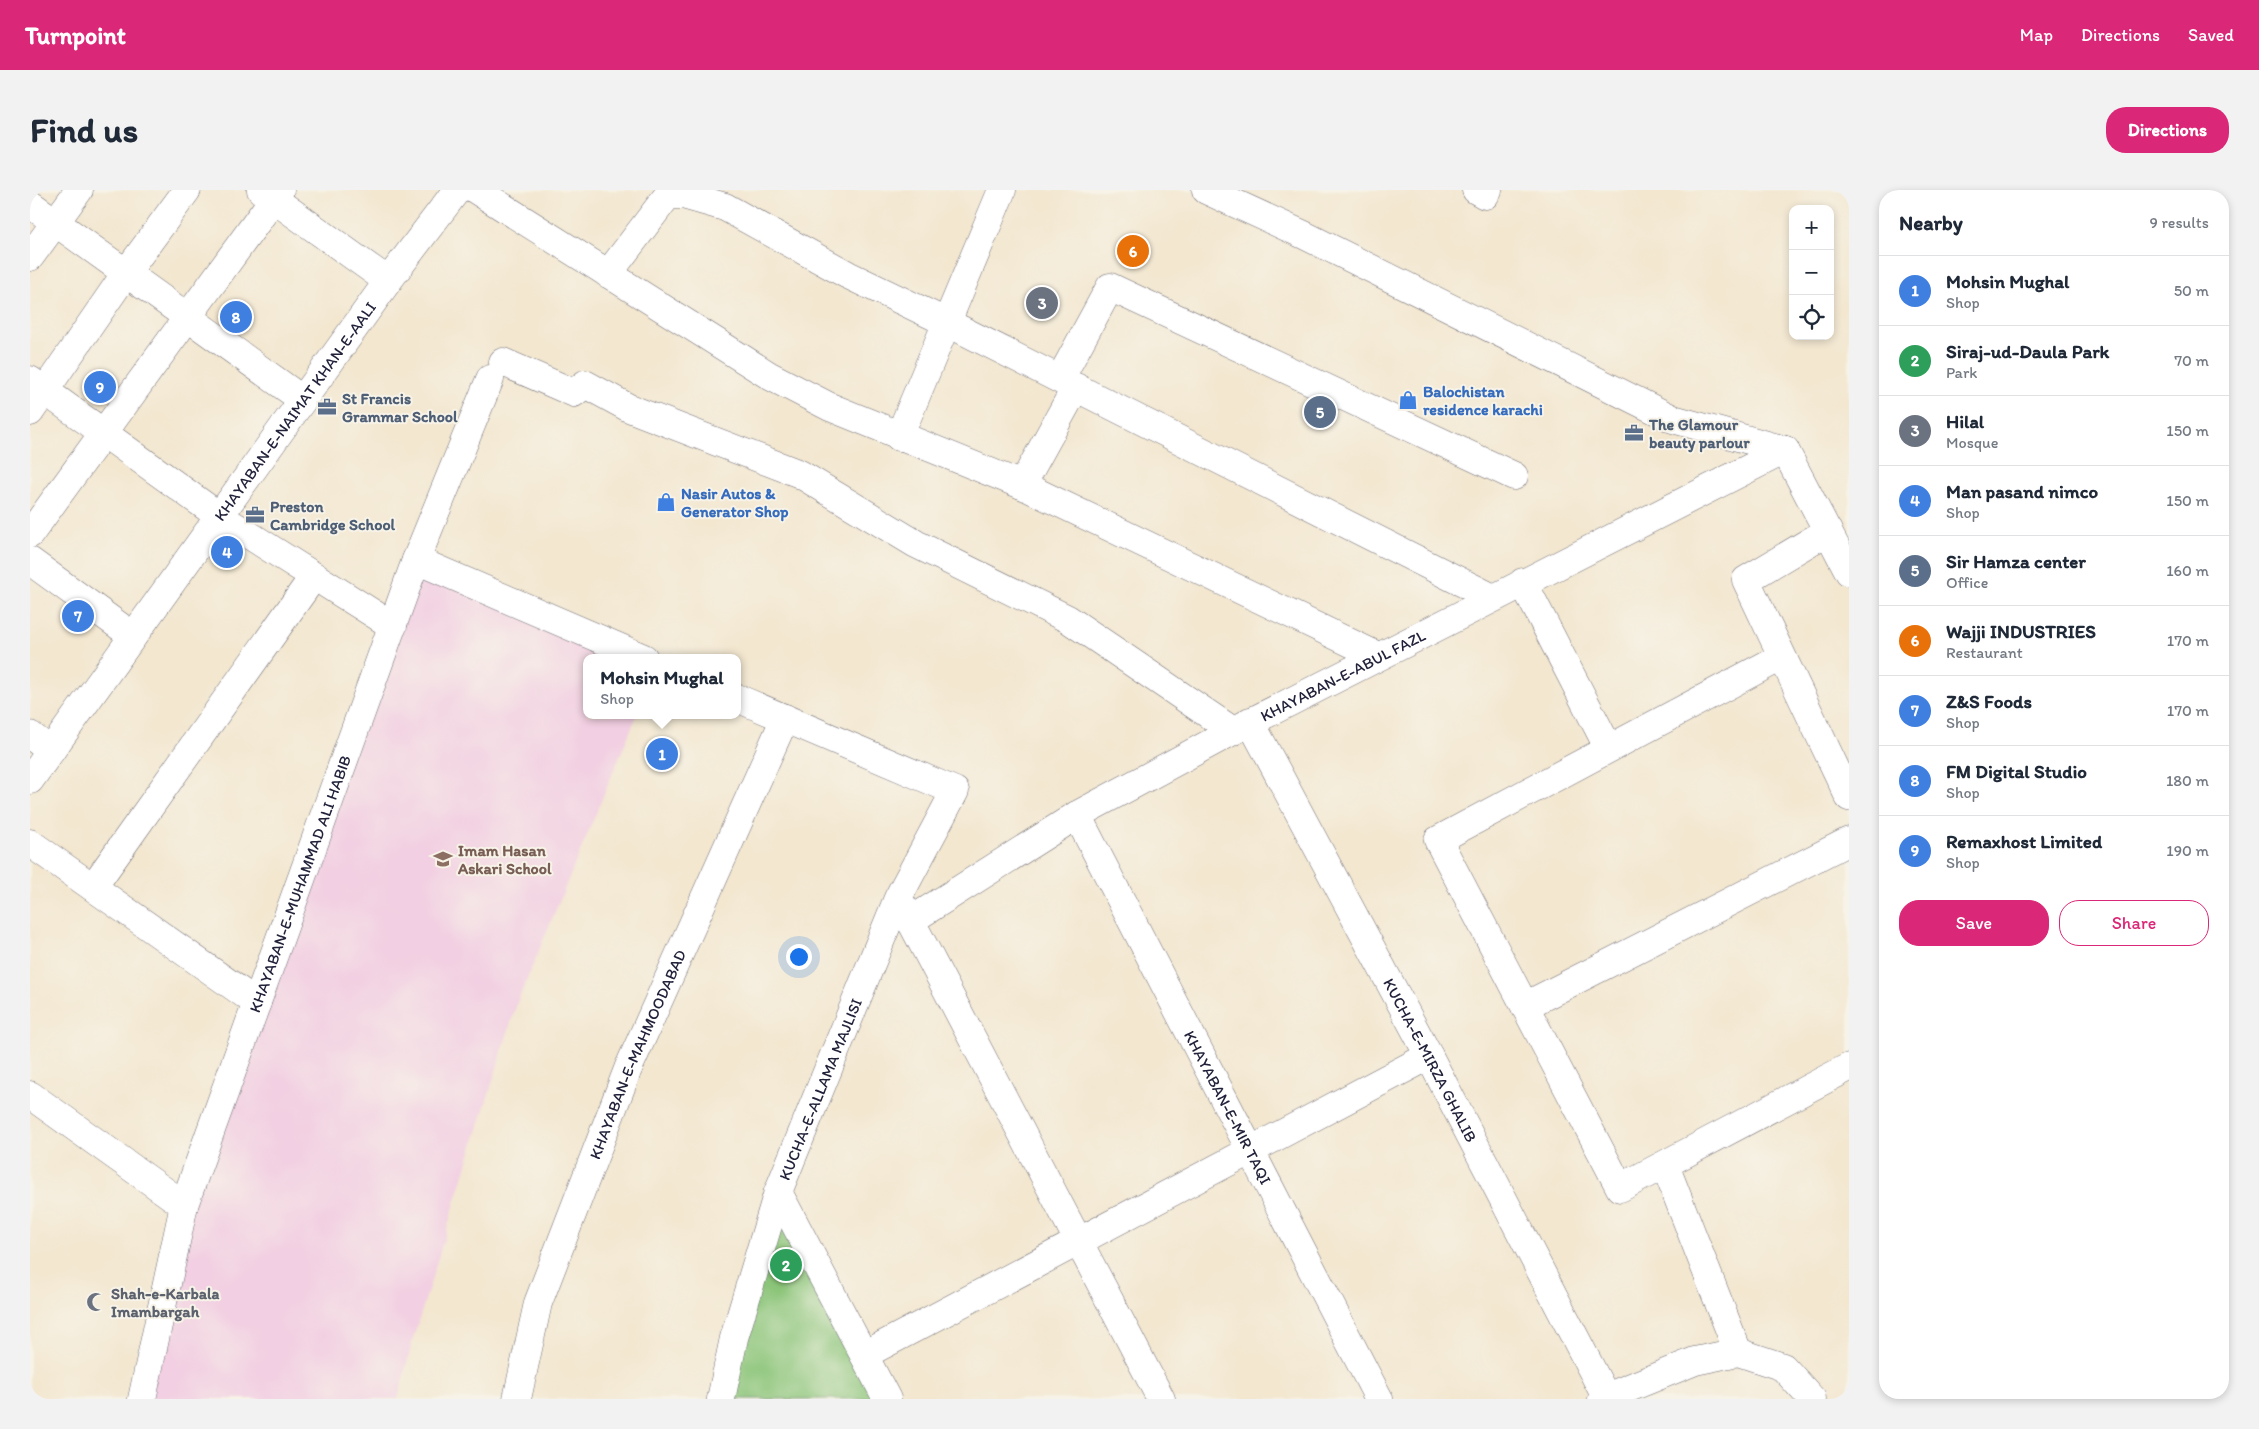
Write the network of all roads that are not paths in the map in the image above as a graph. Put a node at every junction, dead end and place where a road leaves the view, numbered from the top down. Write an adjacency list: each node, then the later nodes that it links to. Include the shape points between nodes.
1 (79, 190): 11 (street)
2 (186, 190): 13 (street)
3 (457, 190): 15 (street, KHAYABAN-E-NAIMAT KHAN-E-AALI)
4 (476, 190): 14 (street)
5 (1002, 190): 17 (street)
6 (1206, 190): 23 (street, via 1304,235 1673,419)
7 (1476, 190): 8 (street, via 1486,195)
8 (1488, 190)
9 (271, 193): 15 (street); 16 (street)
10 (30, 204): 11 (street)
11 (56, 222): 12 (street); 13 (street)
12 (30, 258)
13 (126, 273): 16 (street); 19 (street)
14 (608, 274): 17 (street, via 668,195 683,195 725,207 848,275); 22 (street, via 770,376)
15 (388, 281): 20 (street, KHAYABAN-E-NAIMAT KHAN-E-AALI)
16 (188, 317): 20 (street); 21 (street)
17 (948, 323): 18 (street); 22 (street)
18 (1068, 383): 24 (street, via 1110,287); 25 (street); 34 (street)
19 (35, 395): 21 (street)
20 (303, 400): 26 (street, KHAYABAN-E-NAIMAT KHAN-E-AALI)
21 (103, 433): 26 (street); 28 (street)
22 (899, 437): 25 (street)
23 (1785, 450): 27 (street); 33 (street, KHAYABAN-E-ABUL FAZL)
24 (1514, 476)
25 (1022, 485): 38 (street)
26 (219, 516): 32 (street); 36 (street, KHAYABAN-E-NAIMAT KHAN-E-AALI)
27 (1828, 531): 31 (street); 39 (street, via 1746,580)
28 (30, 534)
29 (416, 560): 35 (street, KHAYABAN-E-MUHAMMAD ALI HABIB); 37 (street); 42 (street, KHAYABAN-E-MUHAMMAD ALI HABIB, via 497,370 574,393 585,384 629,408 800,474 916,544 1068,619)
30 (30, 561): 36 (street)
31 (1849, 572)
32 (314, 576): 35 (street); 50 (street)
33 (1523, 582): 34 (street, KHAYABAN-E-ABUL FAZL); 44 (street)
34 (1493, 598): 38 (street, KHAYABAN-E-ABUL FAZL)
35 (393, 626): 52 (street, KHAYABAN-E-MUHAMMAD ALI HABIB)
36 (133, 636): 43 (street, KHAYABAN-E-NAIMAT KHAN-E-AALI)
37 (635, 654)
38 (1378, 656): 42 (street, KHAYABAN-E-ABUL FAZL)
39 (1781, 657): 44 (street); 46 (street)
40 (741, 700): 41 (street)
41 (785, 718): 51 (street, KUCHA-E-ALLAMA MAJLISI, via 955,791); 66 (street, KHAYABAN-E-MAHMOODABAD, via 628,1069 538,1303)
42 (1242, 726): 47 (street, KHAYABAN-E-ABUL FAZL); 54 (street, KUCHA-E-MIRZA GHALIB)
43 (41, 743): 45 (street, KHAYABAN-E-NAIMAT KHAN-E-AALI)
44 (1608, 747): 53 (street, via 1438,840)
45 (30, 780)
46 (1849, 798)
47 (1077, 815): 51 (street, KHAYABAN-E-ABUL FAZL); 57 (street, KHAYABAN-E-MIR TAQI)
48 (1849, 842): 53 (street)
49 (30, 843): 50 (street)
50 (93, 887): 52 (street)
51 (904, 909): 59 (street, KUCHA-E-ALLAMA MAJLISI); 61 (street)
52 (257, 1004): 60 (street, KHAYABAN-E-MUHAMMAD ALI HABIB)
53 (1525, 1006): 58 (street, via 1620,1188)
54 (1429, 1056): 57 (street); 64 (street, KUCHA-E-MIRZA GHALIB)
55 (1849, 1067): 58 (street)
56 (30, 1095): 60 (street)
57 (1251, 1151): 61 (street); 70 (street, KHAYABAN-E-MIR TAQI)
58 (1666, 1165): 62 (street)
59 (778, 1192): 63 (street); 67 (street, KUCHA-E-ALLAMA MAJLISI, via 734,1338)
60 (184, 1206): 65 (street, KHAYABAN-E-MUHAMMAD ALI HABIB)
61 (1078, 1243): 63 (street); 69 (street)
62 (1738, 1352): 64 (street, via 1695,1361); 71 (street, via 1783,1367)
63 (864, 1355): 68 (street)
64 (1605, 1398)
65 (142, 1399)
66 (516, 1399)
67 (721, 1399)
68 (887, 1399)
69 (1161, 1399)
70 (1379, 1399)
71 (1812, 1399)

